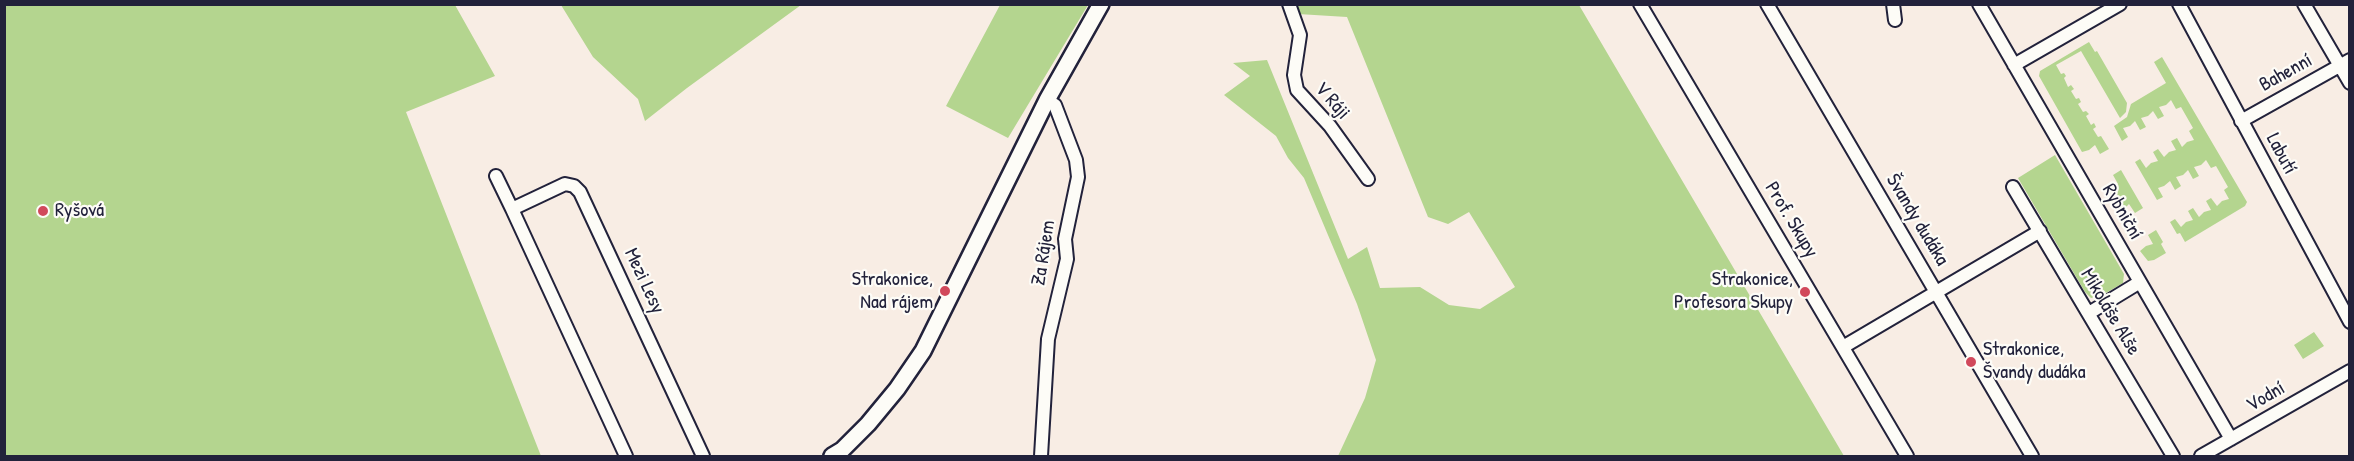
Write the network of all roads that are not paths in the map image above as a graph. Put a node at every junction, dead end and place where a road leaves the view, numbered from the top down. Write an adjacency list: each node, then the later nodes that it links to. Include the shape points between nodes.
1 (1101, 4): 14 (street)
2 (1289, 4): 17 (street, V Ráji, via 1300,35 1294,75 1297,90 1330,126)
3 (1640, 4): 25 (street, Prof. Skupy)
4 (1767, 4): 22 (street, Švandy dudáka)
5 (1893, 4): 10 (street)
6 (1979, 4): 12 (street, Rybniční)
7 (2120, 4): 12 (street)
8 (2179, 4): 15 (street, Labutí)
9 (2304, 4): 11 (street)
10 (1895, 20)
11 (2344, 63): 13 (street); 15 (street, Bahenní)
12 (2014, 65): 21 (street, Rybniční)
13 (2349, 83)
14 (1047, 100): 30 (street, via 923,351 868,424); 31 (street, Za Rájem, via 1055,105 1076,160 1078,177 1065,238 1067,259 1048,339)
15 (2241, 121): 24 (street, Labutí)
16 (496, 176): 19 (street)
17 (1368, 179)
18 (2013, 187): 20 (street, Mikoláše Alše)
19 (512, 209): 28 (street); 29 (street, Mezi Lesy, via 565,184 580,192)
20 (2040, 231): 22 (street); 23 (street, Mikoláše Alše)
21 (2140, 282): 23 (street); 27 (street, Rybniční)
22 (1936, 291): 25 (street); 33 (street, Švandy dudáka)
23 (2089, 314): 34 (street, Mikoláše Alše)
24 (2349, 322)
25 (1844, 347): 32 (street, Prof. Skupy)
26 (2349, 371): 27 (street, Vodní)
27 (2231, 439): 35 (street, Vodní)
28 (626, 456)
29 (704, 456)
30 (832, 456)
31 (1041, 456)
32 (1907, 456)
33 (2032, 456)
34 (2173, 456)
35 (2201, 456)

